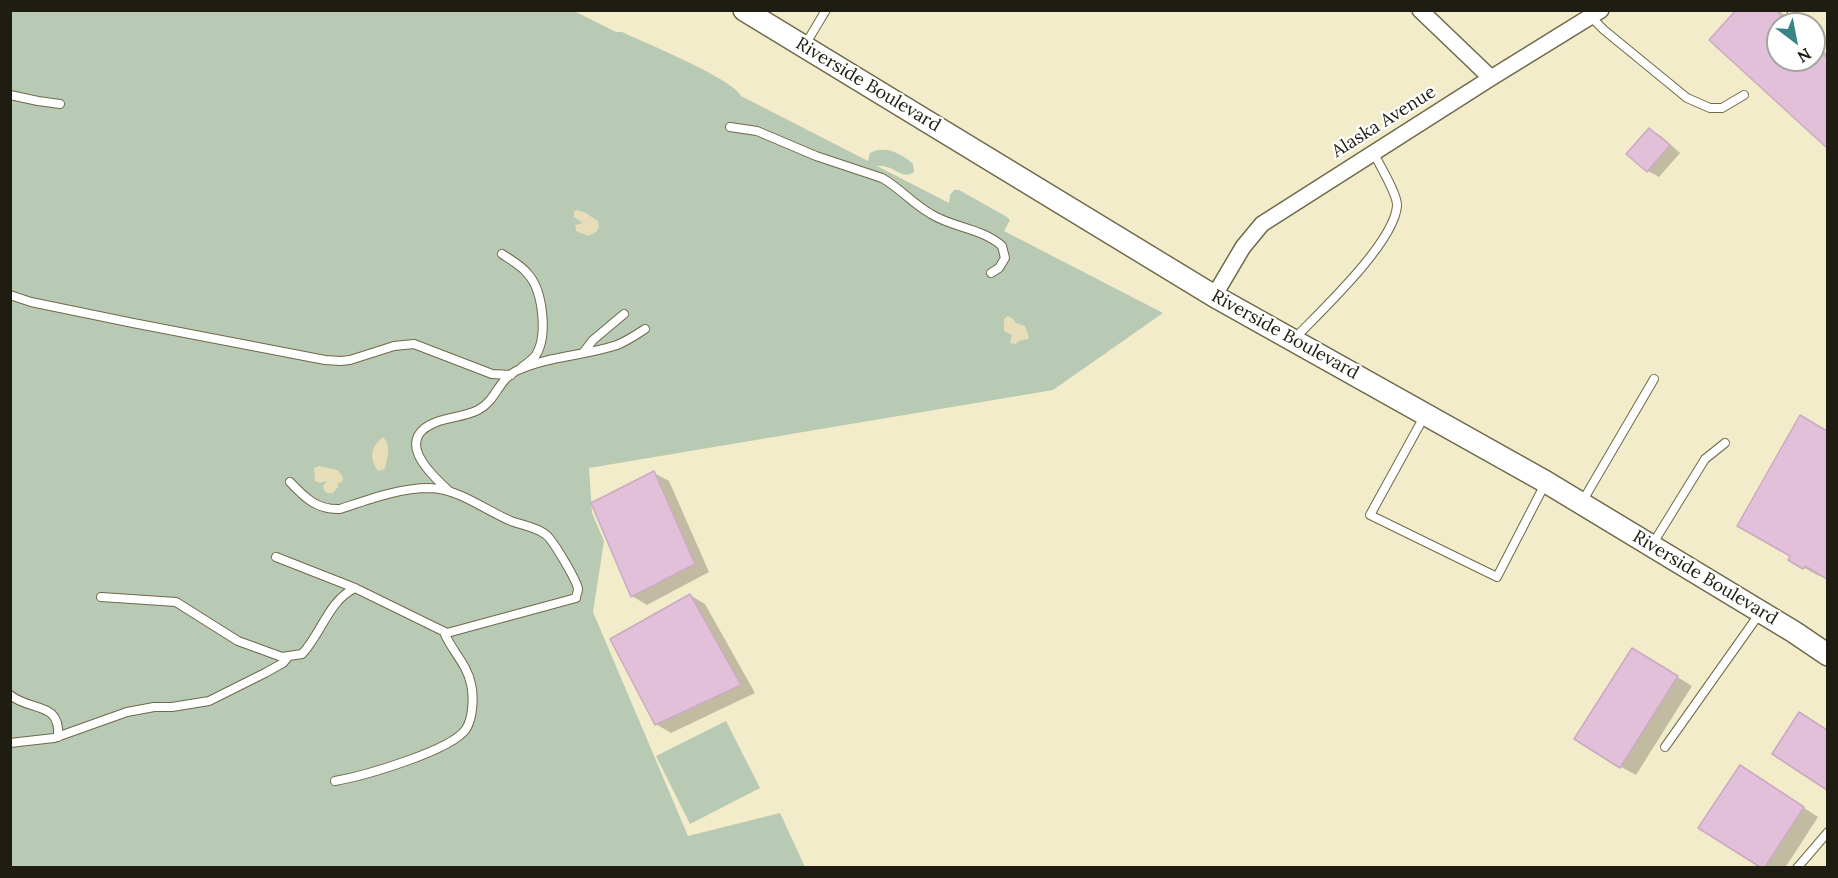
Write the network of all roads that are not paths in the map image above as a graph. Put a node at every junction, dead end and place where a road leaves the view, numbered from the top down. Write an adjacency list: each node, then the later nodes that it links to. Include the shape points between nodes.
1 (744, 10): 5 (main road, Riverside Boulevard)
2 (826, 10): 5 (lane)
3 (1420, 10): 6 (street)
4 (1596, 14): 6 (street, Alaska Avenue); 8 (lane, via 1604,30 1687,98 1710,108 1722,108)
5 (804, 47): 15 (main road, Riverside Boulevard)
6 (1491, 78): 11 (street, Alaska Avenue)
7 (10, 95): 9 (lane)
8 (1744, 95)
9 (60, 104)
10 (730, 128): 13 (lane, via 757,130 816,156 882,178 930,214 990,237 1002,246 1005,258)
11 (1373, 152): 15 (street, Alaska Avenue, via 1262,224); 18 (lane, via 1398,205 1390,231 1367,262)
12 (502, 254): 20 (lane, via 529,274 540,300 541,342 536,355)
13 (990, 273)
14 (10, 295): 20 (lane, via 325,360 350,360 414,344 492,374)
15 (1214, 296): 18 (main road, Riverside Boulevard)
16 (624, 314): 19 (lane)
17 (645, 329): 19 (lane, via 628,340)
18 (1293, 340): 22 (main road, Riverside Boulevard)
19 (583, 353): 20 (lane)
20 (513, 373): 26 (lane, via 479,410 427,426 421,432 417,447 420,461)
21 (1654, 379): 27 (lane)
22 (1425, 414): 25 (main road, Riverside Boulevard); 25 (lane, via 1370,515 1497,577)
23 (1725, 443): 28 (lane, via 1705,459)
24 (290, 482): 26 (lane, via 318,506 334,509 409,490)
25 (1546, 482): 27 (main road, Riverside Boulevard)
26 (449, 491): 33 (lane, via 545,534 558,549 578,589 576,598)
27 (1581, 504): 28 (main road, Riverside Boulevard)
28 (1652, 546): 32 (main road, Riverside Boulevard)
29 (276, 556): 30 (lane)
30 (355, 588): 33 (lane); 35 (lane, via 340,596 302,654)
31 (102, 597): 35 (lane, via 176,602 237,641)
32 (1761, 612): 34 (main road, Riverside Boulevard); 39 (lane)
33 (444, 632): 40 (lane, via 471,682 471,713 465,731 401,763)
34 (1827, 655)
35 (288, 657): 37 (lane, via 265,673 209,700 127,712)
36 (10, 695): 37 (lane, via 55,716)
37 (58, 737): 38 (lane)
38 (10, 743)
39 (1665, 747)
40 (335, 781)
41 (1827, 832): 42 (lane)
42 (1797, 867)

